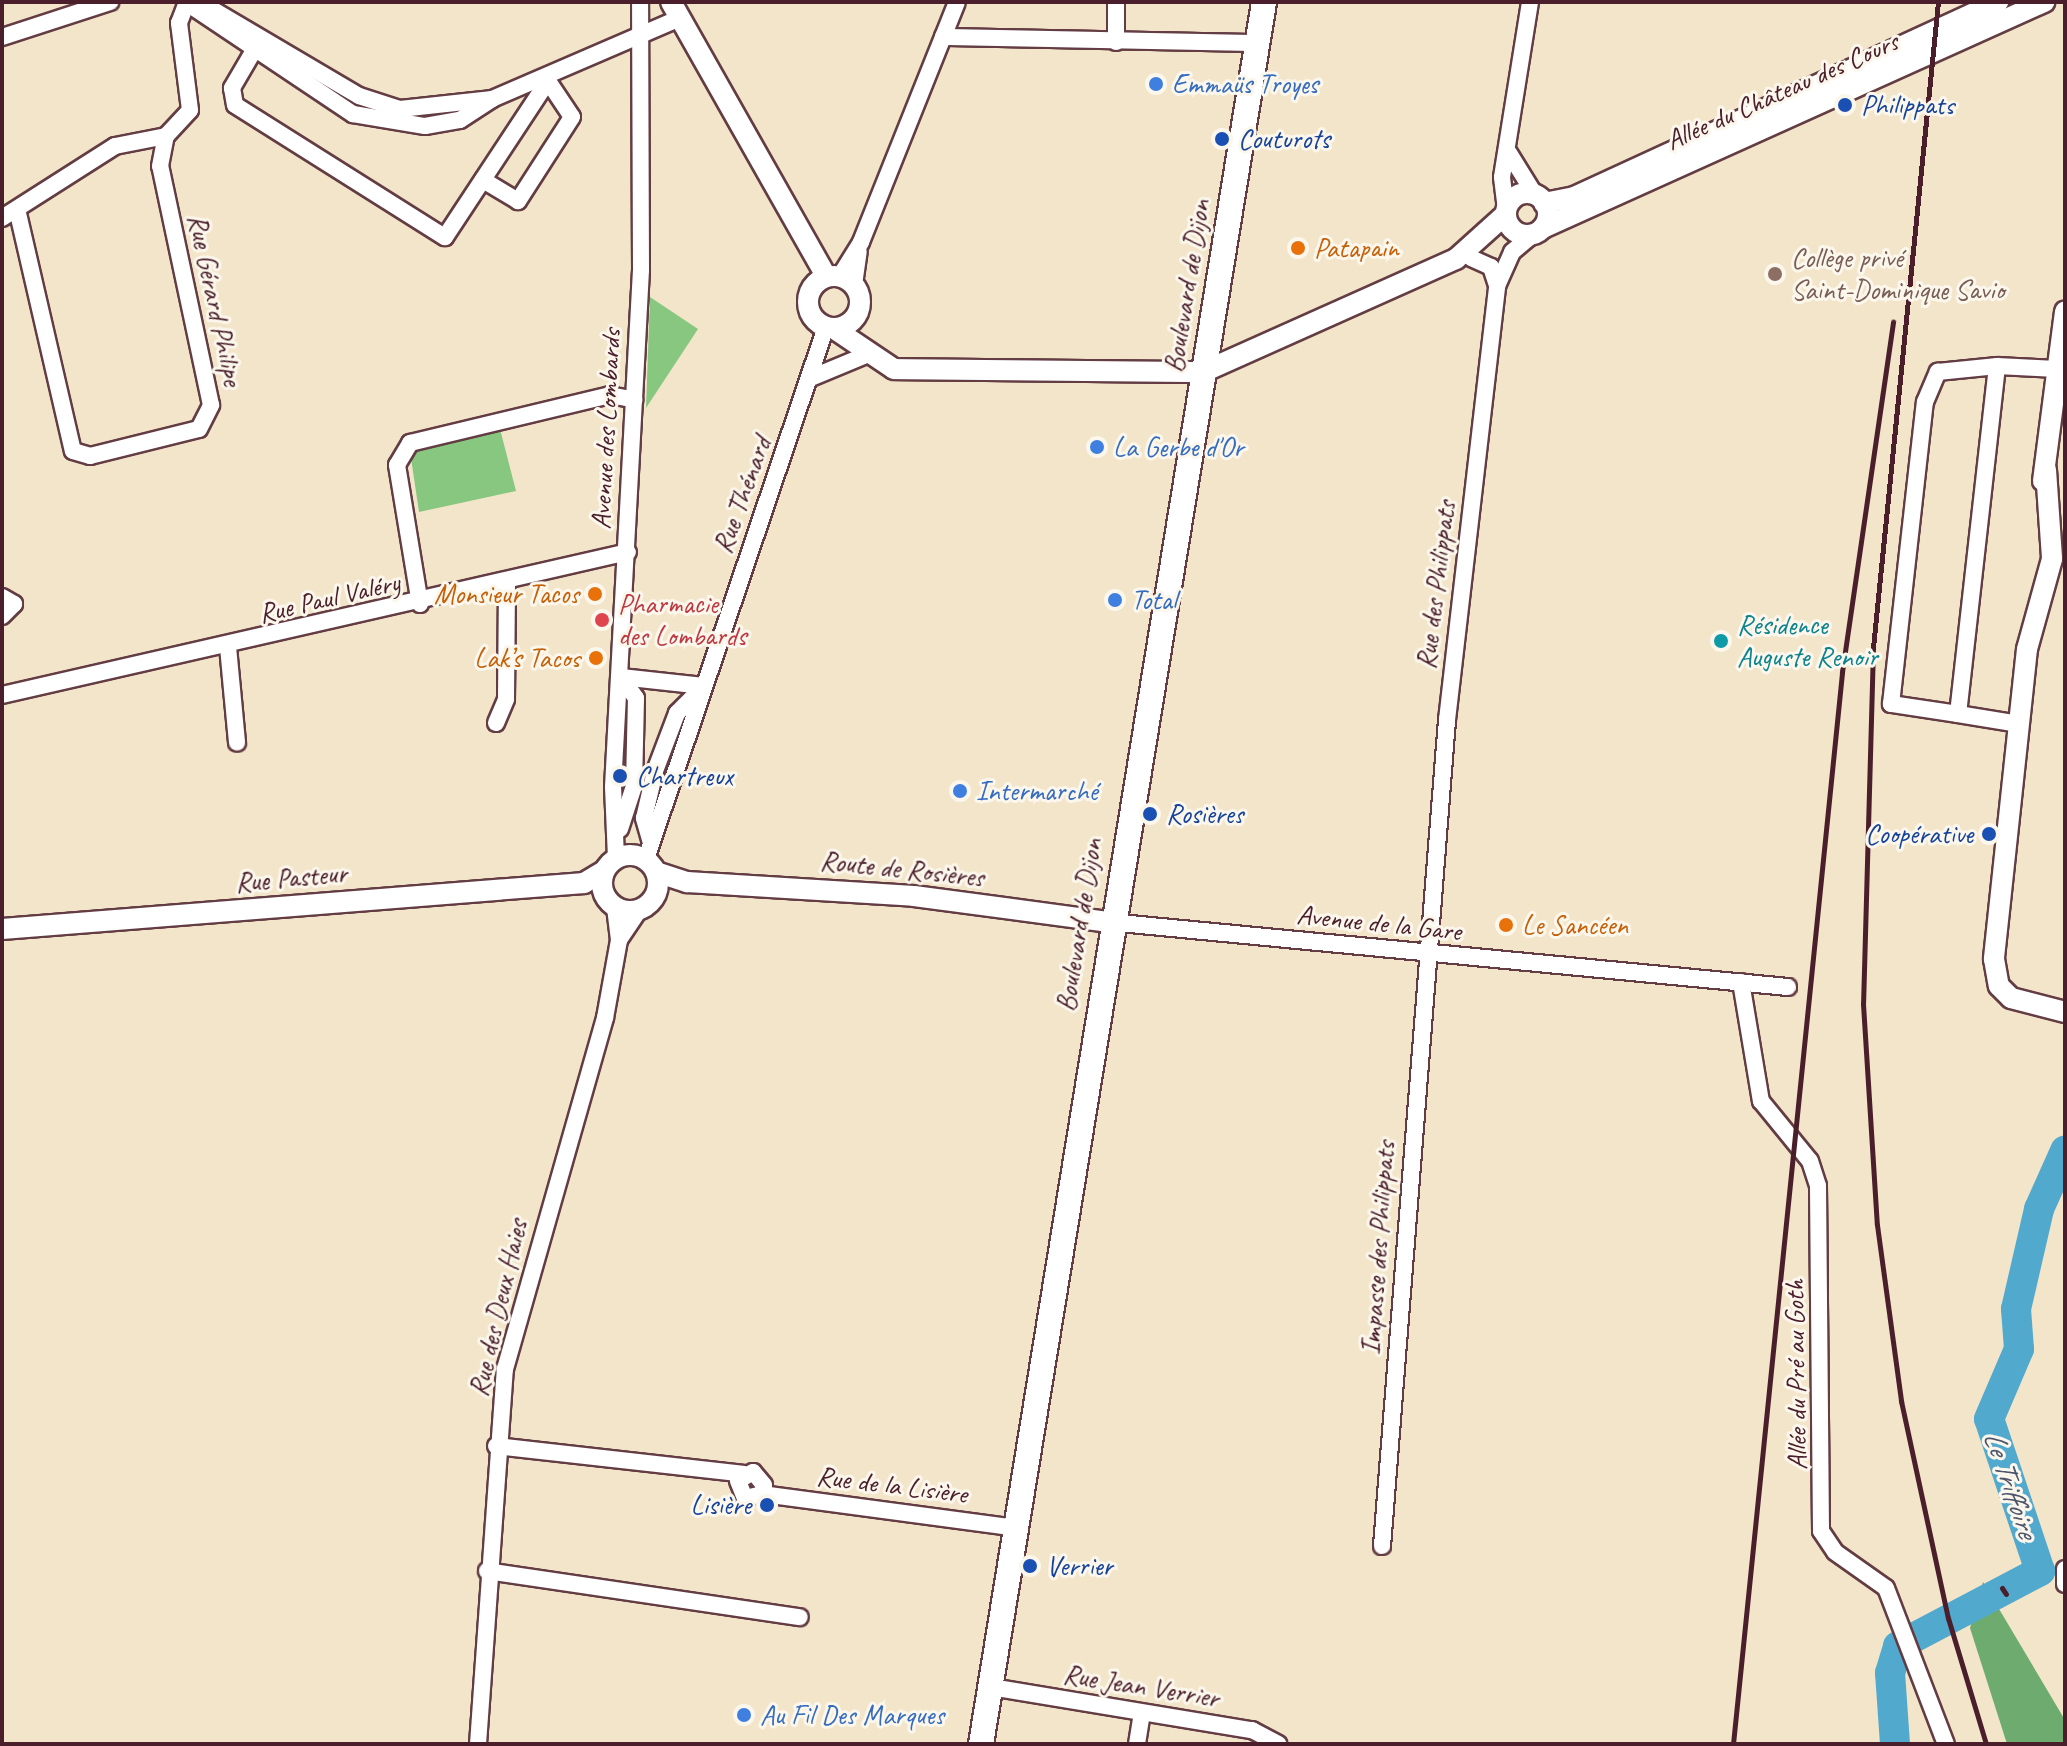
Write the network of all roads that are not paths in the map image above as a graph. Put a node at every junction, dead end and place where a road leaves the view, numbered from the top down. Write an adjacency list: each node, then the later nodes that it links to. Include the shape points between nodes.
1 (110, 2): 12 (street)
2 (184, 2): 18 (street); 20 (street, via 208,7 315,74 386,105); 21 (street, via 179,23 190,110)
3 (640, 2): 13 (street, Avenue des Lombards)
4 (957, 2): 14 (street)
5 (1116, 2): 16 (street)
6 (1264, 2): 17 (main road, Boulevard de Dijon)
7 (1530, 2): 15 (street)
8 (1542, 2): 15 (street)
9 (1998, 2): 24 (street, Allée du Château des Cours, via 1574,197)
10 (2044, 2): 28 (street, Allée du Château des Cours)
11 (676, 10): 13 (street); 30 (street)
12 (2, 37)
13 (640, 37): 19 (street); 42 (street, Avenue des Lombards)
14 (943, 37): 16 (street); 29 (street)
15 (1524, 37): 22 (street)
16 (1116, 42): 17 (street)
17 (1257, 43): 40 (main road, Boulevard de Dijon)
18 (253, 52): 20 (street, via 353,114 386,124 460,120); 23 (street, via 232,88 235,105 445,237)
19 (548, 81): 20 (street); 23 (street); 23 (street, via 572,117 518,201)
20 (492, 99)
21 (166, 136): 25 (street, via 115,146); 25 (street, Rue Gérard Philipe, via 160,166 211,405 199,429 90,456 73,451)
22 (1509, 153): 24 (street); 26 (street, via 1501,187)
23 (483, 180)
24 (1540, 199): 26 (street, Allée du Château des Cours, via 1517,196); 28 (street)
25 (17, 209): 27 (street)
26 (1506, 212): 28 (street); 31 (street, Allée du Château des Cours)
27 (2, 218)
28 (1531, 232): 31 (street, Allée du Château des Cours); 33 (street, Rue des Philippats, via 1512,252)
29 (857, 248): 30 (street); 32 (street)
30 (810, 258): 32 (street)
31 (1464, 259): 33 (street, via 1491,267); 40 (street, Allée du Château des Cours)
32 (833, 282): 35 (street, via 860,296); 36 (street, via 809,311)
33 (1497, 286): 65 (street, Rue des Philippats)
34 (2065, 311): 39 (street)
35 (854, 319): 36 (street); 37 (street)
36 (829, 327): 37 (street); 41 (street, Rue Thénard)
37 (873, 359): 40 (street, via 894,369); 41 (street)
38 (1997, 366): 39 (street); 52 (street); 52 (street, via 1949,367 1931,383 1894,672 1891,704)
39 (2057, 369): 54 (street, via 2040,559 2023,636 2027,649)
40 (1203, 372): 62 (main road, Boulevard de Dijon)
41 (813, 377): 50 (street, Rue Thénard)
42 (635, 400): 43 (street, Avenue des Lombards); 46 (street, via 610,395 410,443 397,465)
43 (628, 552): 44 (street, Rue Paul Valéry); 49 (street, Avenue des Lombards)
44 (507, 583): 46 (street, Rue Paul Valéry); 53 (street, via 506,699)
45 (2, 597): 47 (street, via 14,604)
46 (420, 604): 48 (street, Rue Paul Valéry)
47 (2, 616)
48 (228, 647): 51 (street, Rue Paul Valéry); 55 (street, Rue Paul Valéry)
49 (621, 677): 50 (street); 56 (street, via 636,698 634,786)
50 (704, 686): 57 (street, Rue Thénard)
51 (2, 695)
52 (1958, 714): 54 (street)
53 (496, 723)
54 (2019, 724): 68 (street, via 1995,973 2005,992 2020,1004)
55 (237, 743)
56 (612, 856): 57 (street, Route de Rosières); 59 (street, Rue Pasteur); 60 (street)
57 (651, 858): 58 (street, Route de Rosières); 61 (street)
58 (687, 882): 61 (street, Route de Rosières); 62 (street, Route de Rosières, via 914,896)
59 (584, 883): 60 (street); 63 (street, Rue Pasteur)
60 (610, 900): 61 (street); 64 (street, Rue des Deux Haies)
61 (648, 902): 64 (street, Rue des Deux Haies)
62 (1109, 922): 65 (street, Avenue de la Gare); 70 (main road, Boulevard de Dijon)
63 (2, 929)
64 (619, 940): 69 (street, Rue des Deux Haies, via 605,1018 505,1369)
65 (1427, 955): 66 (street, Avenue de la Gare); 71 (street, Impasse des Philippats)
66 (1741, 982): 67 (street, Avenue de la Gare); 80 (street, Allée du Pré au Goth, via 1761,1101 1810,1161 1818,1186 1821,1531 1835,1552 1886,1588)
67 (1788, 987)
68 (2065, 1012)
69 (496, 1446): 70 (street, Rue de la Lisière, via 744,1474 761,1477 762,1494); 72 (street, Rue des Deux Haies)
70 (1016, 1528): 74 (main road, Boulevard de Dijon)
71 (1382, 1546)
72 (487, 1571): 73 (street); 76 (street, Rue des Deux Haies)
73 (800, 1617)
74 (991, 1687): 75 (street, Rue Jean Verrier); 77 (main road, Boulevard de Dijon)
75 (1142, 1713): 78 (street); 79 (street, Rue Jean Verrier, via 1252,1730)
76 (478, 1744)
77 (981, 1744)
78 (1137, 1744)
79 (1278, 1744)
80 (1946, 1744)

